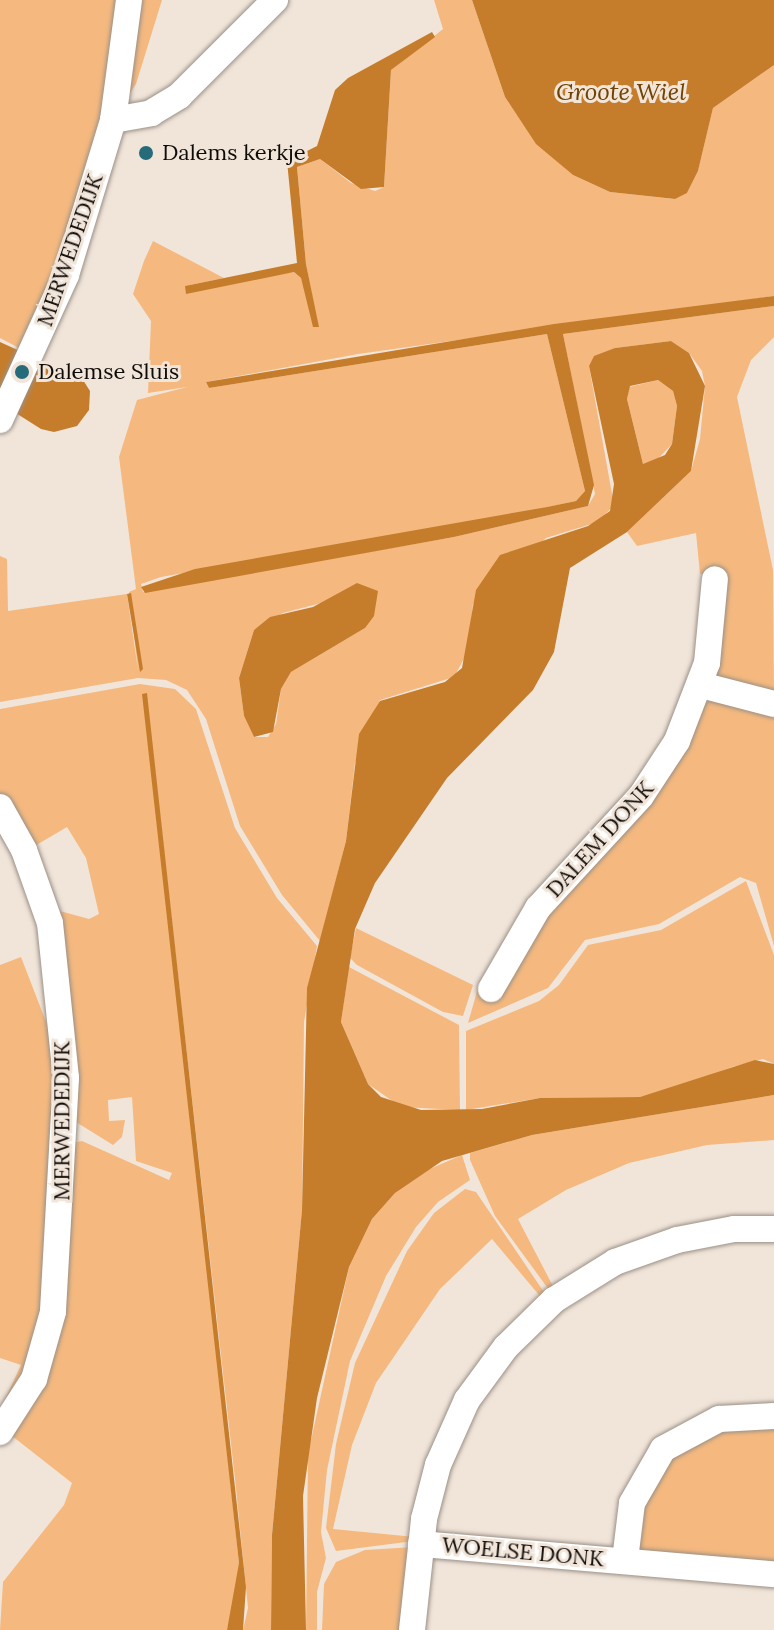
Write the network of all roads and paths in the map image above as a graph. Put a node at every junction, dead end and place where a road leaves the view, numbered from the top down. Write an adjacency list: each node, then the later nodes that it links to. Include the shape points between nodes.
1 (129, 0): 3 (street, MERWEDEDIJK)
2 (275, 0): 3 (street, via 179,96 151,113)
3 (113, 120): 4 (street, MERWEDEDIJK, via 66,275)
4 (2, 416)
5 (715, 579): 6 (street, DALEM DONK, via 712,635)
6 (701, 685): 7 (street); 9 (street, DALEM DONK, via 656,777 553,888)
7 (774, 704)
8 (0, 807): 12 (street, MERWEDEDIJK, via 24,850 50,923 63,1033 66,1126 53,1312 34,1379)
9 (491, 989)
10 (774, 1229): 13 (street, WOELSE DONK, via 734,1229 642,1251 585,1280 530,1321 484,1373 453,1424 429,1490)
11 (774, 1416): 14 (street, WOELSE DONK, via 719,1419 663,1449 632,1503)
12 (0, 1432)
13 (421, 1544): 14 (street, WOELSE DONK); 16 (street, WOELSE DONK)
14 (625, 1560): 15 (street, WOELSE DONK)
15 (774, 1574)
16 (412, 1630)

